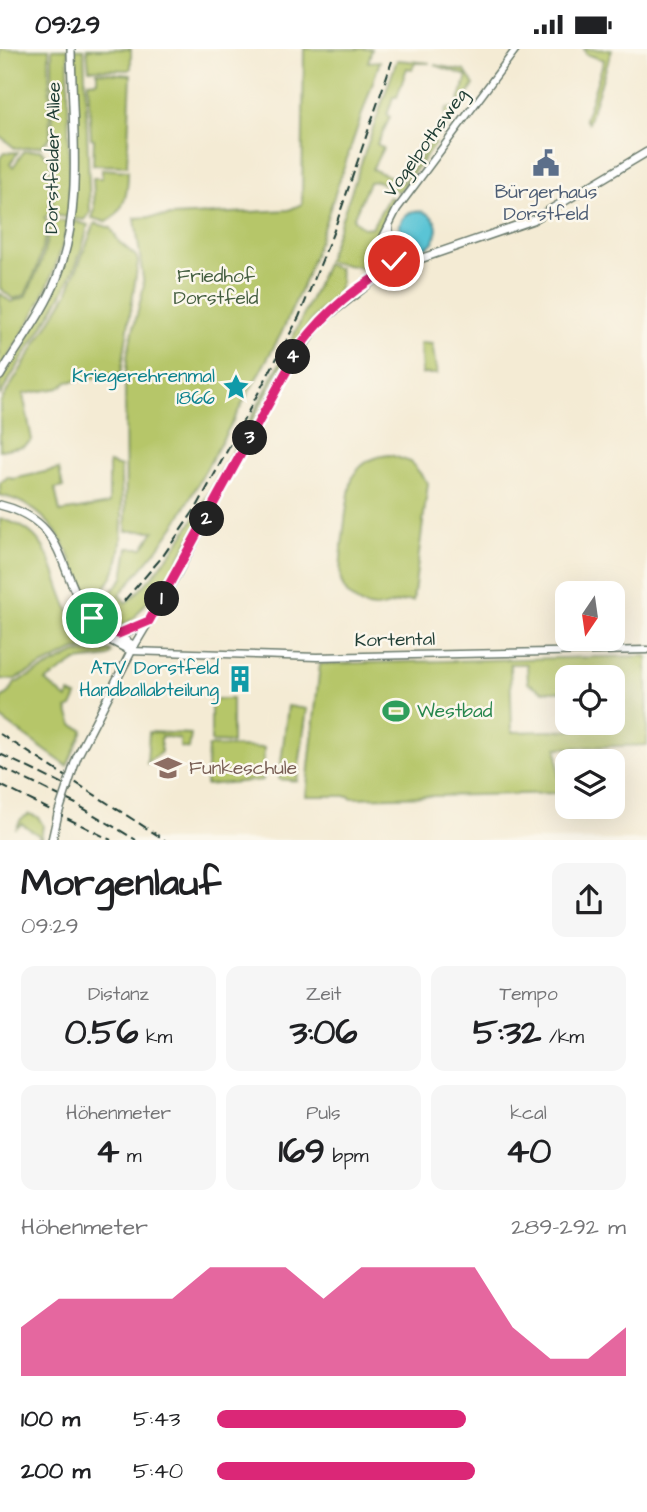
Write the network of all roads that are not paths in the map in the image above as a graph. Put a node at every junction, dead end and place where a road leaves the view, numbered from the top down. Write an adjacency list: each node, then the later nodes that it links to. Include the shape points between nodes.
1 (71, 49): 7 (main road, Dorstfelder Allee, via 72,204 66,245 48,299)
2 (516, 49): 4 (street, Vogelpothsweg)
3 (647, 152): 5 (main road, via 533,220)
4 (389, 224): 5 (street, Vogelpothsweg); 6 (street, Vogelpothsweg, via 382,245)
5 (395, 267): 6 (main road)
6 (385, 271): 9 (main road, via 327,315 301,345)
7 (0, 376)
8 (0, 507): 10 (main road, Kortental, via 20,511 46,531 61,551 86,609); 11 (main road, Kortental, via 45,535 88,621 108,639)
9 (149, 621): 10 (main road, via 128,632); 11 (main road)
10 (111, 633): 11 (main road, Kortental)
11 (133, 648): 12 (street, Kortental, via 144,653 340,657); 13 (main road, bridge, via 77,757)
12 (647, 650)
13 (52, 840)

